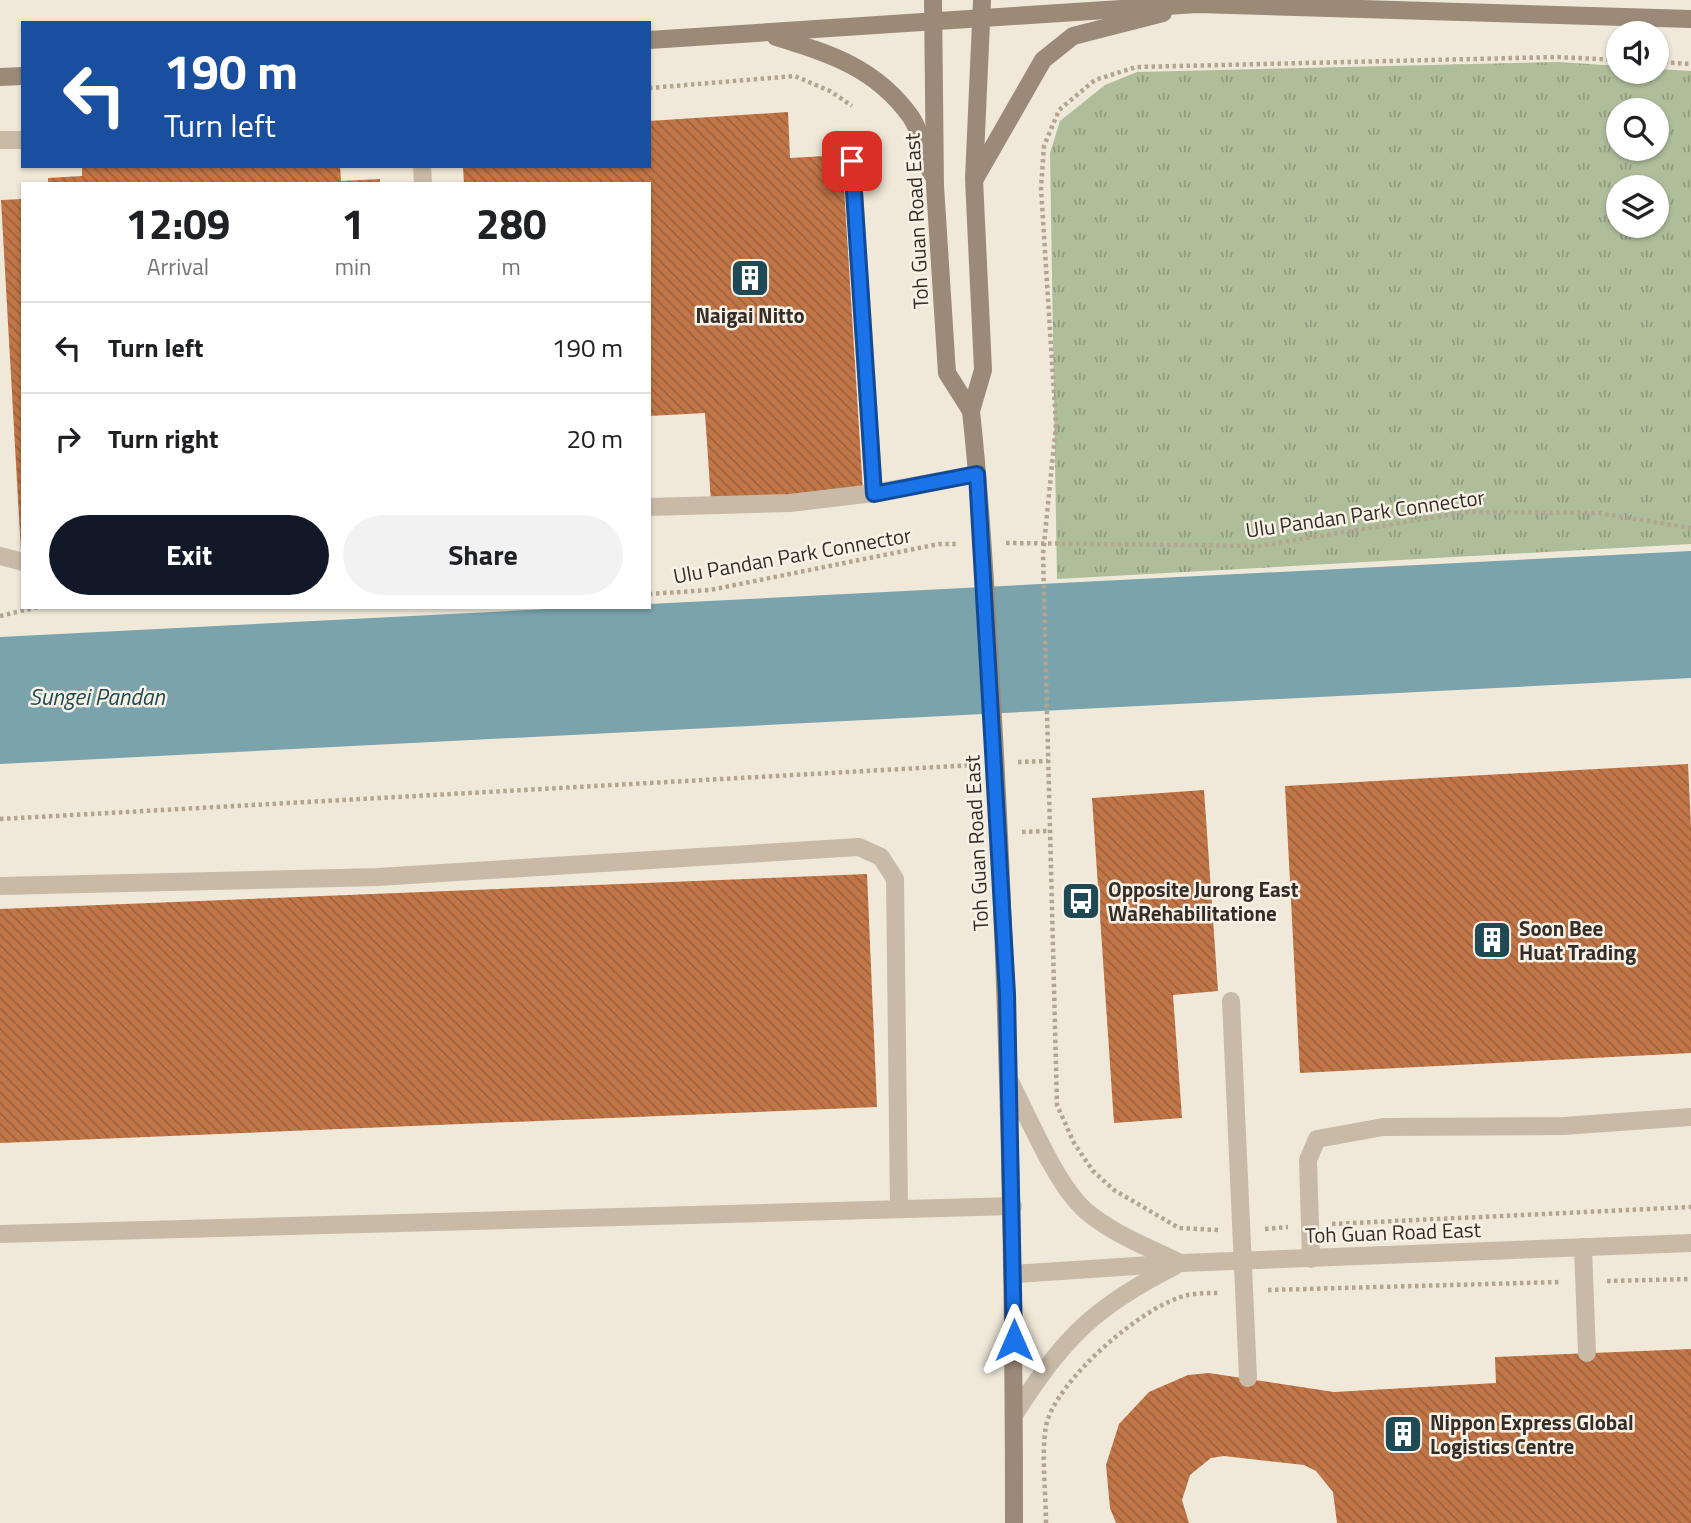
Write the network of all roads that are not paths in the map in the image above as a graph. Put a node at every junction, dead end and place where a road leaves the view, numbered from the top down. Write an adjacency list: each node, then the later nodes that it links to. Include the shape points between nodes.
1 (933, 0): 5 (street, Toh Guan Road East)
2 (1197, 4): 3 (street); 4 (street); 13 (street, via 1073,37 1053,52 1043,60)
3 (981, 9): 5 (street); 13 (street, Toh Guan Road East)
4 (1691, 19)
5 (933, 22): 6 (street); 14 (street, Toh Guan Road East)
6 (765, 33): 7 (street); 14 (street, via 830,53 876,78 912,119)
7 (651, 40)
8 (21, 76): 9 (street)
9 (0, 78)
10 (0, 140): 11 (street)
11 (21, 140)
12 (852, 161): 17 (street)
13 (974, 179): 15 (street, Toh Guan Road East, via 983,370)
14 (935, 186): 15 (street, Toh Guan Road East, via 947,373)
15 (971, 411): 16 (street, Toh Guan Road East)
16 (977, 474): 17 (street); 23 (street, Toh Guan Road East, via 995,756)
17 (874, 494): 18 (street, via 790,503)
18 (651, 508)
19 (0, 556): 20 (street)
20 (21, 561)
21 (0, 886): 26 (street, via 378,877 859,847 881,857 895,879)
22 (1231, 1001): 31 (street)
23 (1008, 1078): 25 (street, Toh Guan Road East); 32 (street, via 1063,1183 1084,1210 1118,1233)
24 (1691, 1117): 30 (street, via 1563,1126 1383,1127 1317,1139 1308,1160)
25 (1013, 1206): 26 (street); 33 (street, Toh Guan Road East)
26 (899, 1209): 27 (street)
27 (0, 1234)
28 (1691, 1243): 29 (street, Toh Guan Road East)
29 (1583, 1247): 30 (street, Toh Guan Road East); 34 (street)
30 (1311, 1259): 31 (street, Toh Guan Road East)
31 (1243, 1261): 32 (street, Toh Guan Road East); 35 (street)
32 (1181, 1263): 33 (street, Toh Guan Road East); 36 (street, via 1128,1290 1073,1334)
33 (1014, 1273): 36 (street, Toh Guan Road East)
34 (1587, 1353)
35 (1248, 1378)
36 (1014, 1415): 37 (street, Toh Guan Road East)
37 (1014, 1523)

